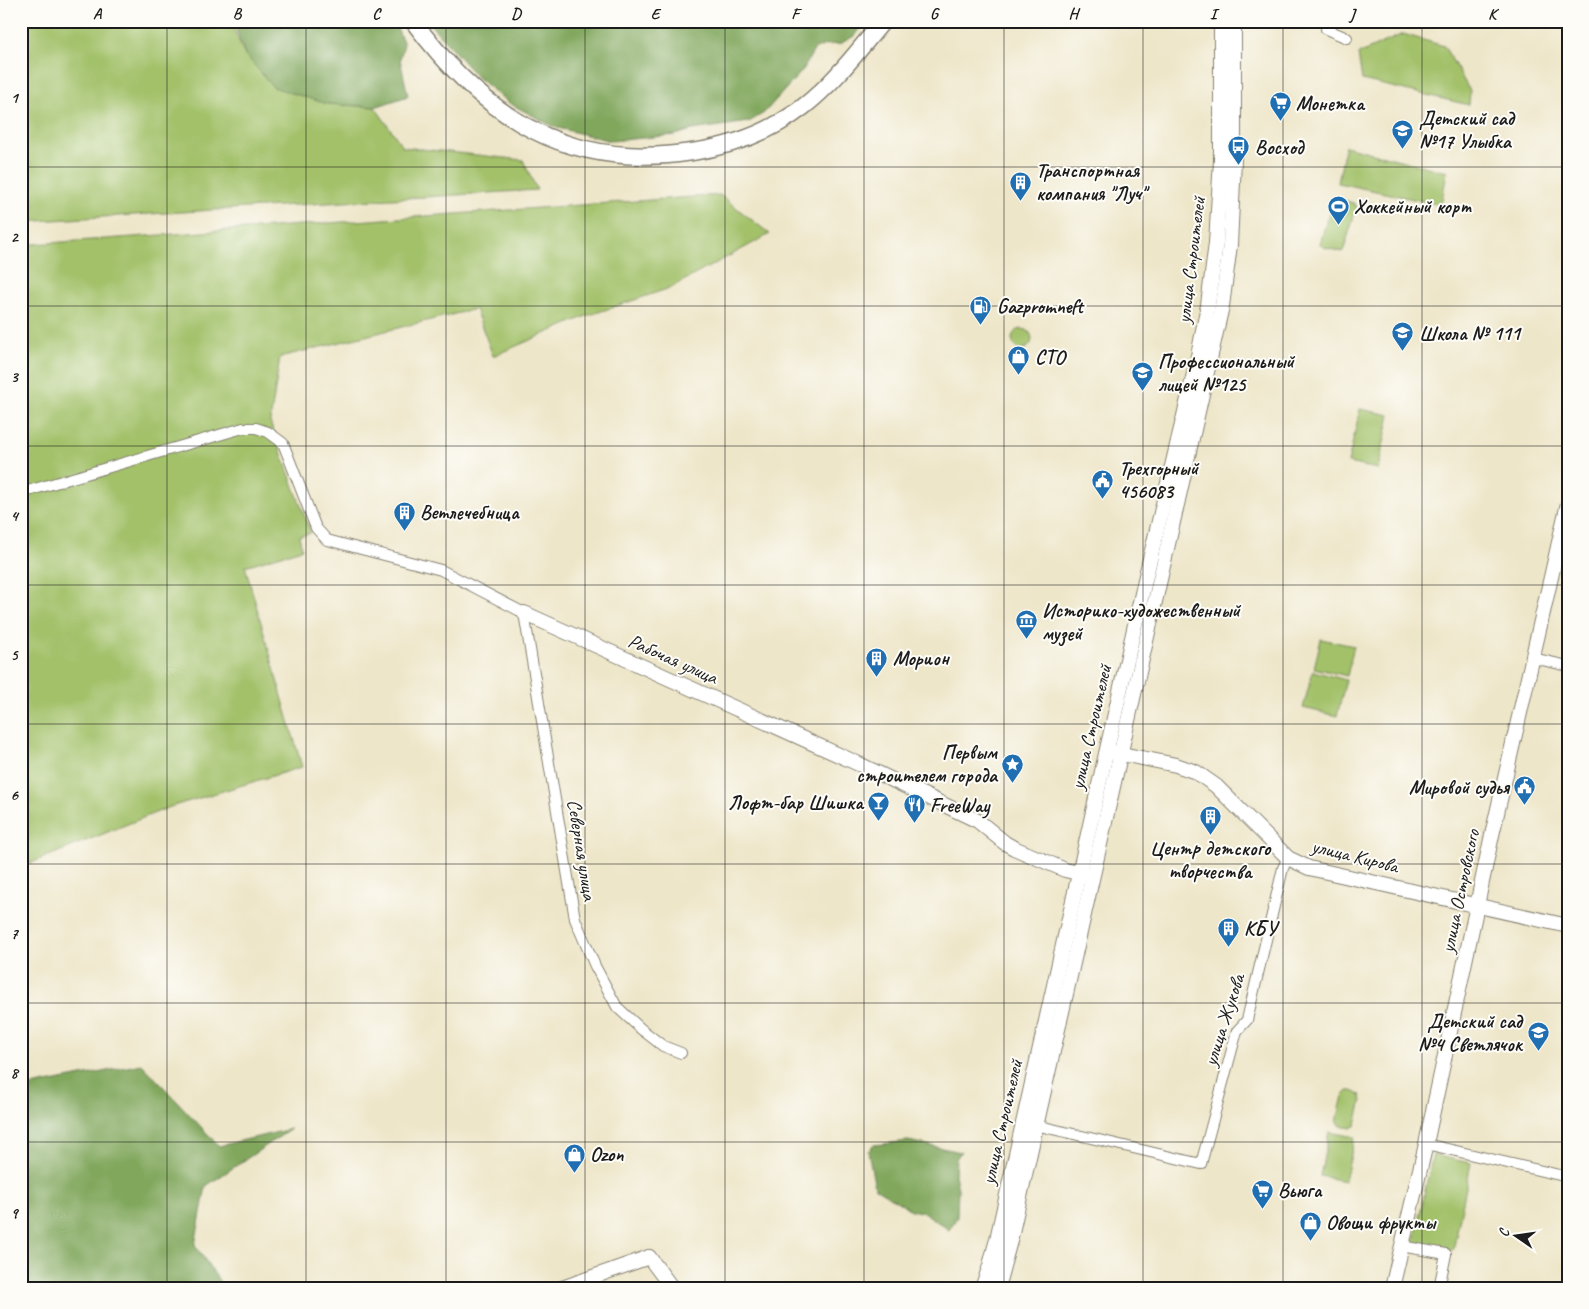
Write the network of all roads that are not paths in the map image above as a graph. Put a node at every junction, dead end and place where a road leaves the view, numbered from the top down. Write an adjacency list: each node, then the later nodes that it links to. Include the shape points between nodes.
1 (413, 21): 2 (main road, via 452,68 510,118 564,143 598,153 632,156 699,151 742,140 770,128 802,108 826,87)
2 (883, 21)
3 (1221, 21): 12 (street, улица Строителей, via 1222,160 1214,272 1197,361 1147,570)
4 (1234, 21): 12 (street, улица Строителей, via 1234,160 1230,245 1222,306)
5 (1326, 29): 6 (street)
6 (1347, 38)
7 (21, 493): 9 (street, Рабочая улица, via 242,428 256,428 283,443 316,528 327,540 441,570)
8 (1568, 503): 10 (street, улица Островского)
9 (524, 613): 14 (street, Рабочая улица, via 978,821 1014,848 1057,867); 17 (street, Северная улица, via 575,919 617,1007 663,1046)
10 (1533, 658): 11 (street); 15 (street, улица Островского)
11 (1568, 666)
12 (1113, 752): 13 (street, улица Кирова, via 1176,764 1196,772 1216,786); 14 (street, улица Строителей)
13 (1288, 858): 15 (street, улица Кирова, via 1309,868); 18 (street, улица Жукова, via 1247,1020 1237,1031 1201,1164)
14 (1086, 875): 18 (street, улица Строителей)
15 (1478, 906): 16 (street, улица Кирова); 19 (street, улица Островского)
16 (1568, 926)
17 (681, 1053)
18 (1029, 1124): 26 (street, улица Строителей); 27 (street, улица Строителей, via 1010,1241)
19 (1426, 1144): 20 (street); 21 (street, улица Островского)
20 (1568, 1178)
21 (1401, 1246): 28 (street, улица Островского); 29 (street, via 1446,1254)
22 (649, 1256): 23 (street); 24 (street); 25 (street)
23 (562, 1288)
24 (661, 1288)
25 (672, 1288)
26 (982, 1288)
27 (997, 1288)
28 (1392, 1288)
29 (1439, 1288)

